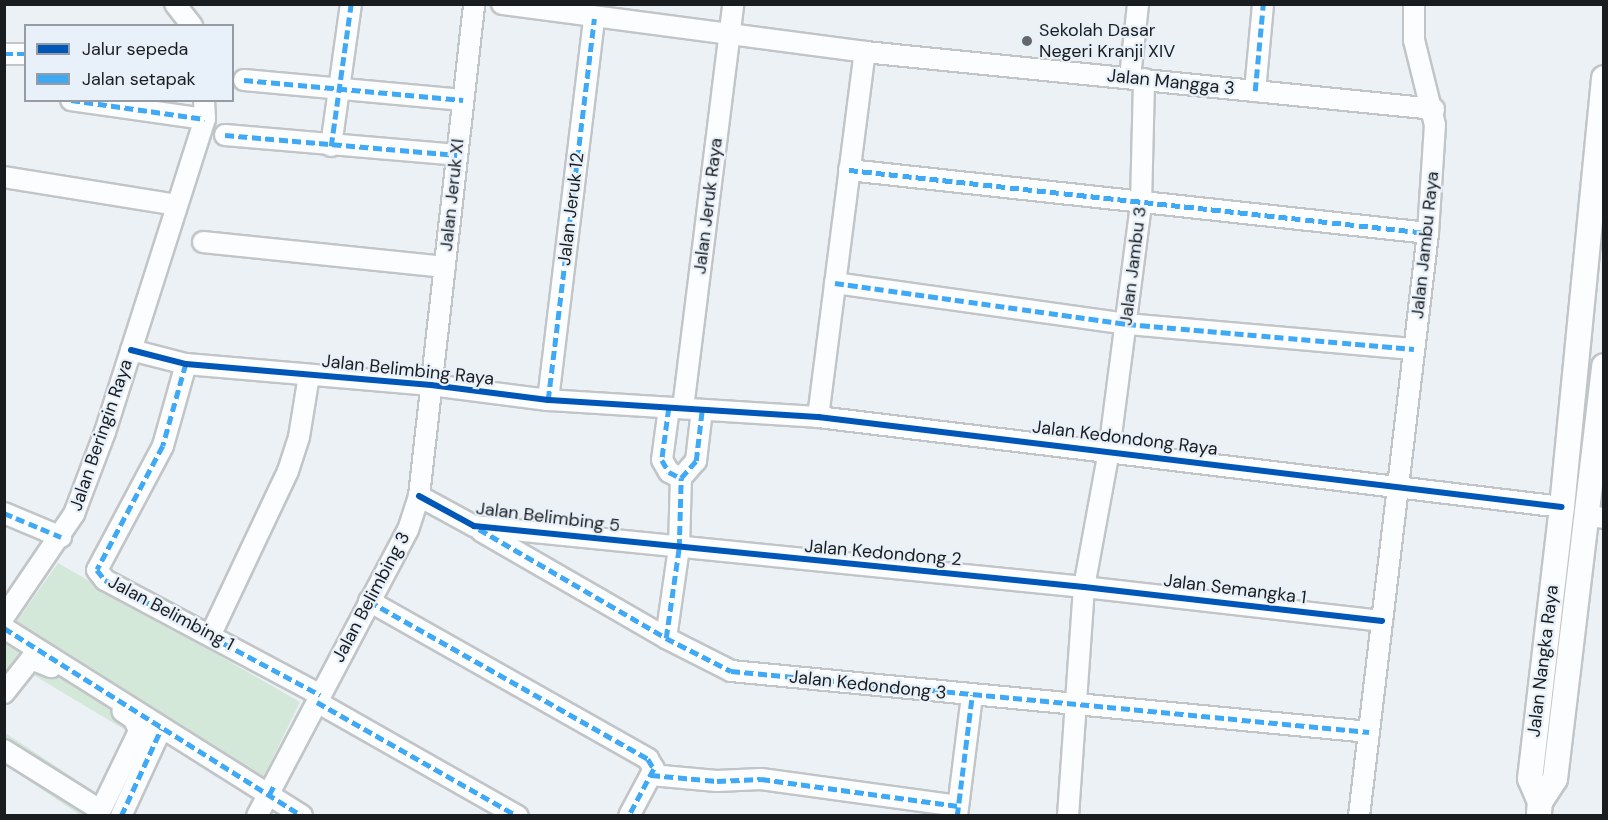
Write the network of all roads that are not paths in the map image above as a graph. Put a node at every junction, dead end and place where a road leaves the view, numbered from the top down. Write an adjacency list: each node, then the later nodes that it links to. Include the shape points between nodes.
1 (175, 4): 10 (street)
2 (351, 4): 17 (street)
3 (474, 4): 20 (street, Jalan Jeruk XI)
4 (502, 4): 9 (street, Jalan Mangga 3)
5 (733, 4): 11 (street, Jalan Jeruk Raya)
6 (1138, 4): 15 (street, Jalan Jambu 3)
7 (1263, 4): 18 (street)
8 (1414, 4): 22 (street, Jalan Jambu Raya, via 1414,40)
9 (594, 19): 11 (street, Jalan Mangga 3); 43 (street, Jalan Jeruk 12)
10 (190, 24)
11 (730, 32): 12 (street, Jalan Mangga 3); 44 (street, Jalan Jeruk Raya)
12 (865, 52): 15 (street, Jalan Mangga 3); 27 (street)
13 (4, 54): 14 (street)
14 (24, 54)
15 (1137, 78): 18 (street, Jalan Mangga 3); 30 (street, Jalan Jambu 3)
16 (244, 80): 17 (street)
17 (339, 90): 20 (street); 25 (street)
18 (1255, 91): 22 (street, Jalan Mangga 3)
19 (1603, 91): 29 (street, Jalan Nangka Raya)
20 (463, 100): 26 (street, Jalan Jeruk XI)
21 (98, 102): 23 (street)
22 (1434, 109): 32 (street, Jalan Jambu Raya)
23 (205, 110): 31 (street, Jalan Beringin Raya)
24 (225, 135): 25 (street)
25 (331, 146): 26 (street)
26 (457, 155): 34 (street, Jalan Jeruk XI)
27 (849, 170): 30 (street); 35 (street)
28 (4, 177): 31 (street)
29 (1597, 194): 50 (street, Jalan Nangka Raya)
30 (1141, 204): 32 (street); 36 (street, Jalan Jambu 3)
31 (176, 205): 38 (street, Jalan Beringin Raya)
32 (1428, 233): 37 (street, Jalan Jambu Raya)
33 (203, 242): 34 (street)
34 (445, 267): 42 (street, Jalan Jeruk XI)
35 (835, 283): 36 (street); 45 (street)
36 (1127, 324): 37 (street); 46 (street, Jalan Jambu 3)
37 (1414, 349): 48 (street, Jalan Jambu Raya)
38 (135, 351): 39 (street, Jalan Belimbing Raya); 54 (street, Jalan Beringin Raya, via 74,514)
39 (186, 363): 41 (street, Jalan Belimbing Raya); 61 (street, Jalan Belimbing 1, via 150,475 97,570 105,580)
40 (1604, 366): 52 (street, Jalan Nangka Raya)
41 (309, 375): 42 (street, Jalan Belimbing Raya); 61 (street, via 299,437 288,471)
42 (431, 385): 43 (street, Jalan Belimbing Raya); 49 (street, Jalan Belimbing 3)
43 (548, 400): 44 (street, Jalan Belimbing Raya)
44 (685, 408): 45 (street, Jalan Kedondong Raya); 47 (street, Jalan Jeruk Raya, via 696,461); 47 (street, Jalan Jeruk Raya, via 662,460 669,472)
45 (818, 417): 46 (street, Jalan Kedondong Raya)
46 (1108, 451): 48 (street, Jalan Kedondong Raya); 56 (street, Jalan Jambu 3)
47 (681, 478): 55 (street)
48 (1398, 487): 50 (street, Jalan Kedondong Raya); 59 (street, Jalan Jambu Raya)
49 (419, 496): 53 (street, Jalan Belimbing 5); 57 (street, Jalan Belimbing 3, via 408,530)
50 (1562, 507): 63 (street, Jalan Nangka Raya)
51 (4, 513): 54 (street)
52 (1596, 517): 64 (street, Jalan Nangka Raya)
53 (474, 526): 55 (street, Jalan Belimbing 5); 62 (street, Jalan Kedondong 3)
54 (61, 537): 58 (street, Jalan Beringin Raya)
55 (679, 548): 56 (street, Jalan Kedondong 2); 62 (street)
56 (1084, 586): 59 (street, Jalan Semangka 1); 68 (street, Jalan Jambu 3)
57 (369, 601): 67 (street, Jalan Belimbing 3); 72 (street)
58 (4, 617)
59 (1382, 621): 70 (street, Jalan Jambu Raya)
60 (4, 628): 69 (street)
61 (211, 634): 67 (street, Jalan Belimbing 1)
62 (666, 638): 66 (street, Jalan Kedondong 3, via 731,671)
63 (1544, 651): 64 (street); 74 (street, Jalan Nangka Raya, via 1530,779)
64 (1570, 655): 74 (street, Jalan Nangka Raya, via 1555,779)
65 (4, 693): 76 (street, via 30,659 37,658 137,724 139,730)
66 (972, 695): 68 (street, Jalan Kedondong 3); 75 (street)
67 (318, 698): 73 (street, Jalan Belimbing 3); 80 (street, Jalan Belimbing 1)
68 (1078, 706): 70 (street, Jalan Kedondong 3); 82 (street, Jalan Jambu 3)
69 (161, 729): 73 (street); 77 (street)
70 (1369, 732): 83 (street, Jalan Jambu Raya)
71 (4, 750): 76 (street)
72 (650, 767): 75 (street, via 717,781 761,779); 81 (street)
73 (269, 795): 78 (street, Jalan Belimbing 3); 79 (street)
74 (1540, 809)
75 (958, 811)
76 (99, 813)
77 (121, 816)
78 (257, 816)
79 (302, 816)
80 (518, 816)
81 (629, 816)
82 (1068, 816)
83 (1359, 816)

